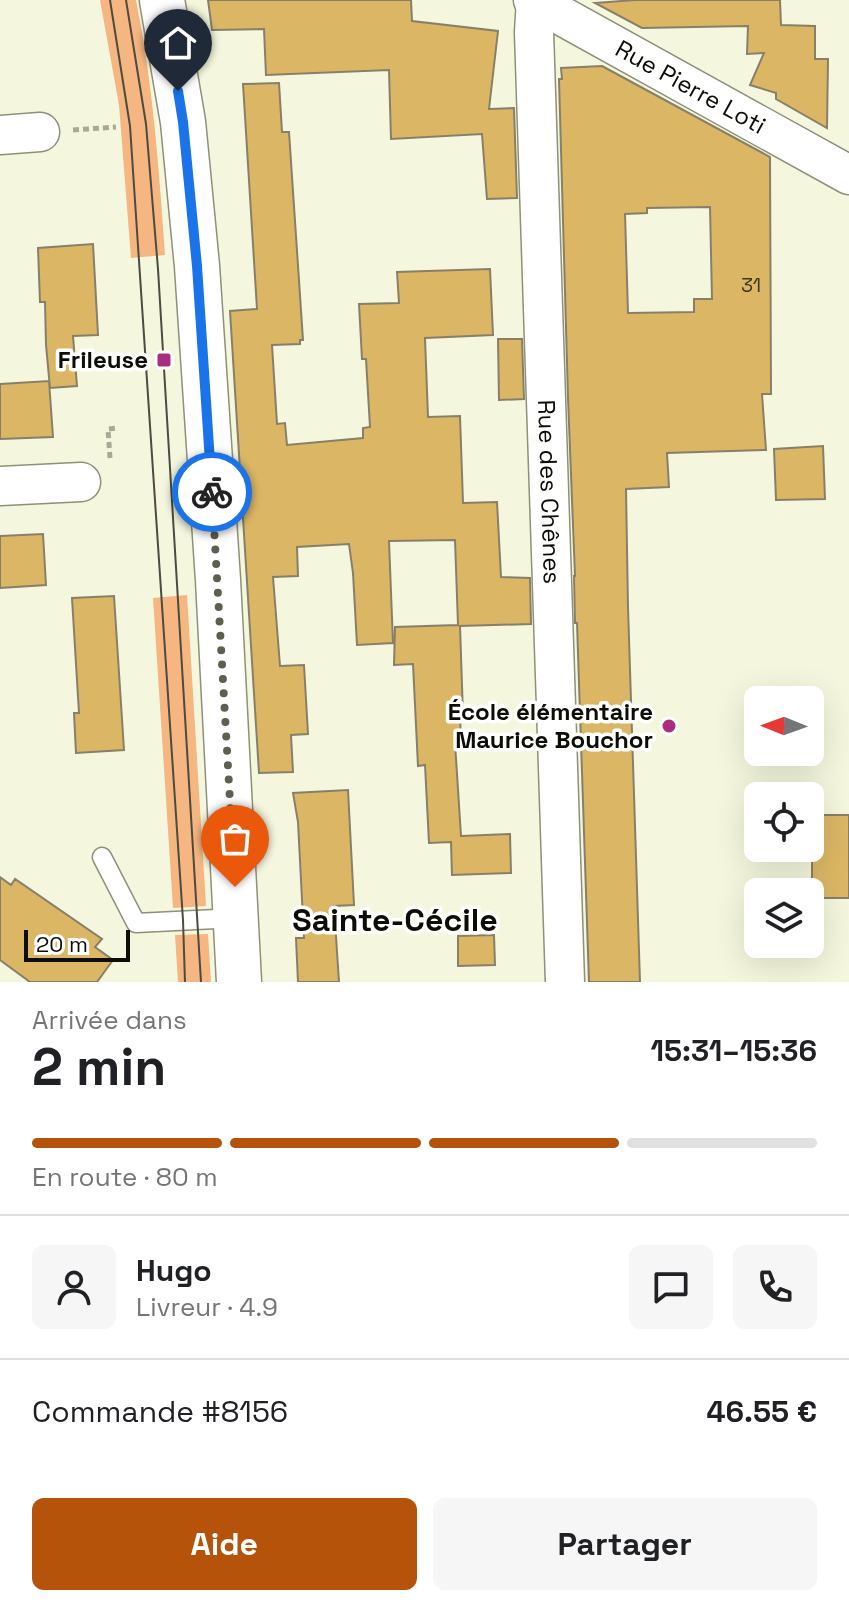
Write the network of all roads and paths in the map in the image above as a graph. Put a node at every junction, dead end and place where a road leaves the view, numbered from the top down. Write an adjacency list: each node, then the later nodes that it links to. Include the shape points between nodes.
1 (162, 0): 10 (street, via 183,122 197,266)
2 (535, 1): 5 (street, Rue Pierre Loti); 12 (street, Rue des Chênes)
3 (40, 132): 4 (street)
4 (0, 135)
5 (849, 175)
6 (118, 428): 7 (path, via 108,429)
7 (96, 472): 8 (street)
8 (0, 486)
9 (102, 857): 10 (lane, via 136,923)
10 (236, 918): 11 (street)
11 (239, 982)
12 (565, 982)

